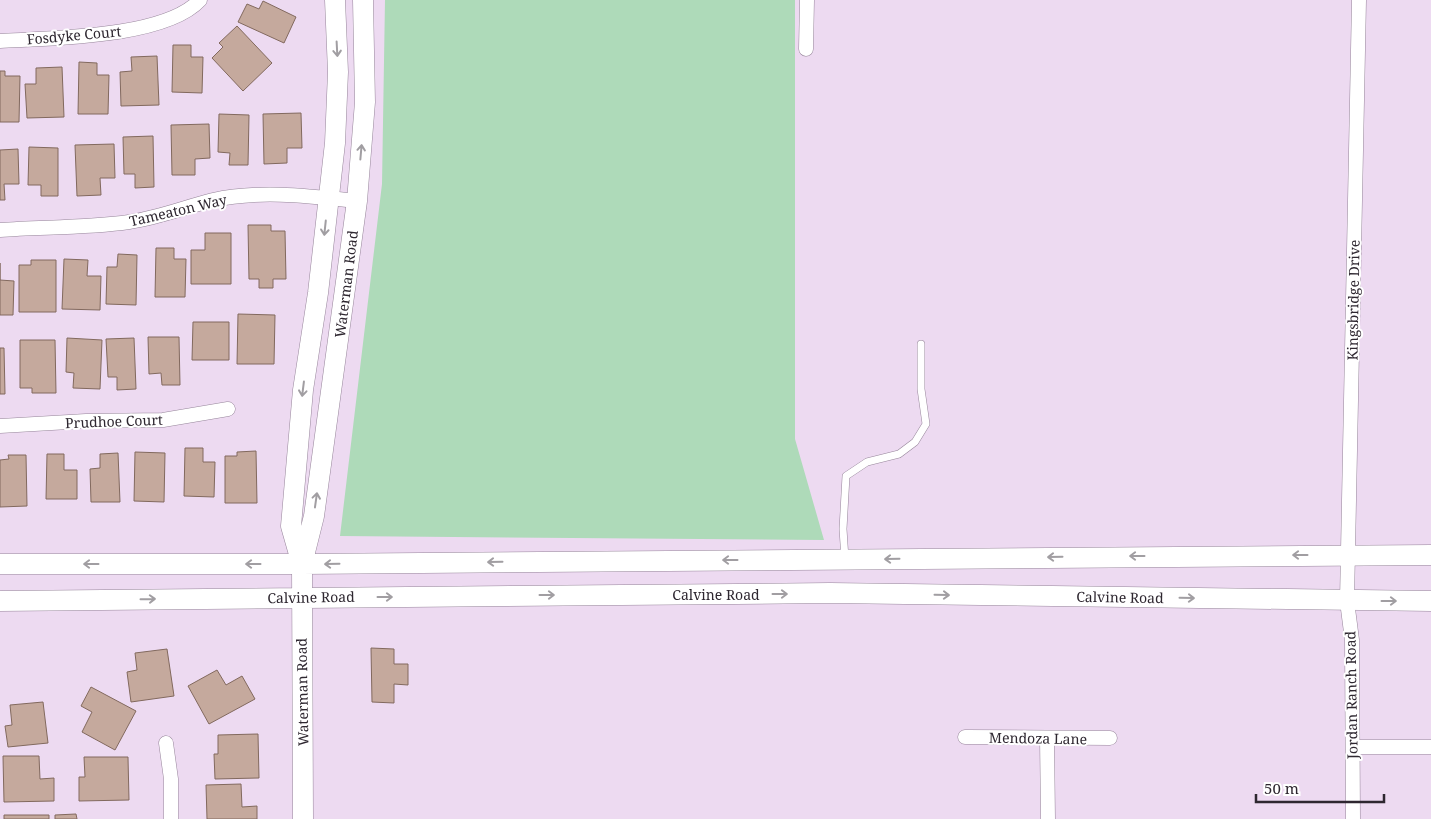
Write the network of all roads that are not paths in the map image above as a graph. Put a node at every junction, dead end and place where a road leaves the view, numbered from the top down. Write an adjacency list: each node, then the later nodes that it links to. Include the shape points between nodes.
1 (200, 0): 6 (street, Fosdyke Court, via 185,13 130,30)
2 (335, 0): 8 (main road, Waterman Road, one-way to 8, via 338,81)
3 (363, 0): 9 (main road, Waterman Road, one-way to 3, via 365,102)
4 (806, 0): 7 (street)
5 (1359, 0): 14 (street, Kingsbridge Drive)
6 (0, 41)
7 (806, 49)
8 (329, 198): 9 (street, Tameaton Way); 10 (street, Tameaton Way, via 246,195 127,222); 18 (main road, Waterman Road, one-way to 18, via 303,390 292,526)
9 (357, 201): 18 (main road, Waterman Road, one-way to 9, via 314,516)
10 (0, 230)
11 (921, 344): 16 (lane, via 921,389 926,424 915,442 899,454 867,462 846,476)
12 (228, 409): 13 (street, Prudhoe Court, via 163,420)
13 (0, 426)
14 (1348, 555): 15 (main road); 16 (main road, one-way to 16); 21 (street, Kingsbridge Drive)
15 (1431, 555)
16 (845, 559): 18 (main road, one-way to 18)
17 (0, 564): 18 (main road, one-way to 17)
18 (302, 564): 19 (main road, Waterman Road)
19 (301, 597): 20 (main road, Calvine Road, one-way to 19); 21 (main road, Calvine Road, one-way to 21, via 830,593); 30 (main road, Waterman Road)
20 (0, 600)
21 (1346, 600): 22 (main road, Calvine Road, one-way to 22); 27 (street, Jordan Ranch Road, via 1352,640)
22 (1431, 601)
23 (965, 737): 24 (street, Mendoza Lane)
24 (1047, 738): 25 (street, Mendoza Lane); 31 (street)
25 (1110, 738)
26 (166, 743): 29 (street, via 171,779)
27 (1353, 747): 28 (street); 32 (street, Jordan Ranch Road)
28 (1431, 747)
29 (171, 819)
30 (303, 819)
31 (1048, 819)
32 (1353, 819)

